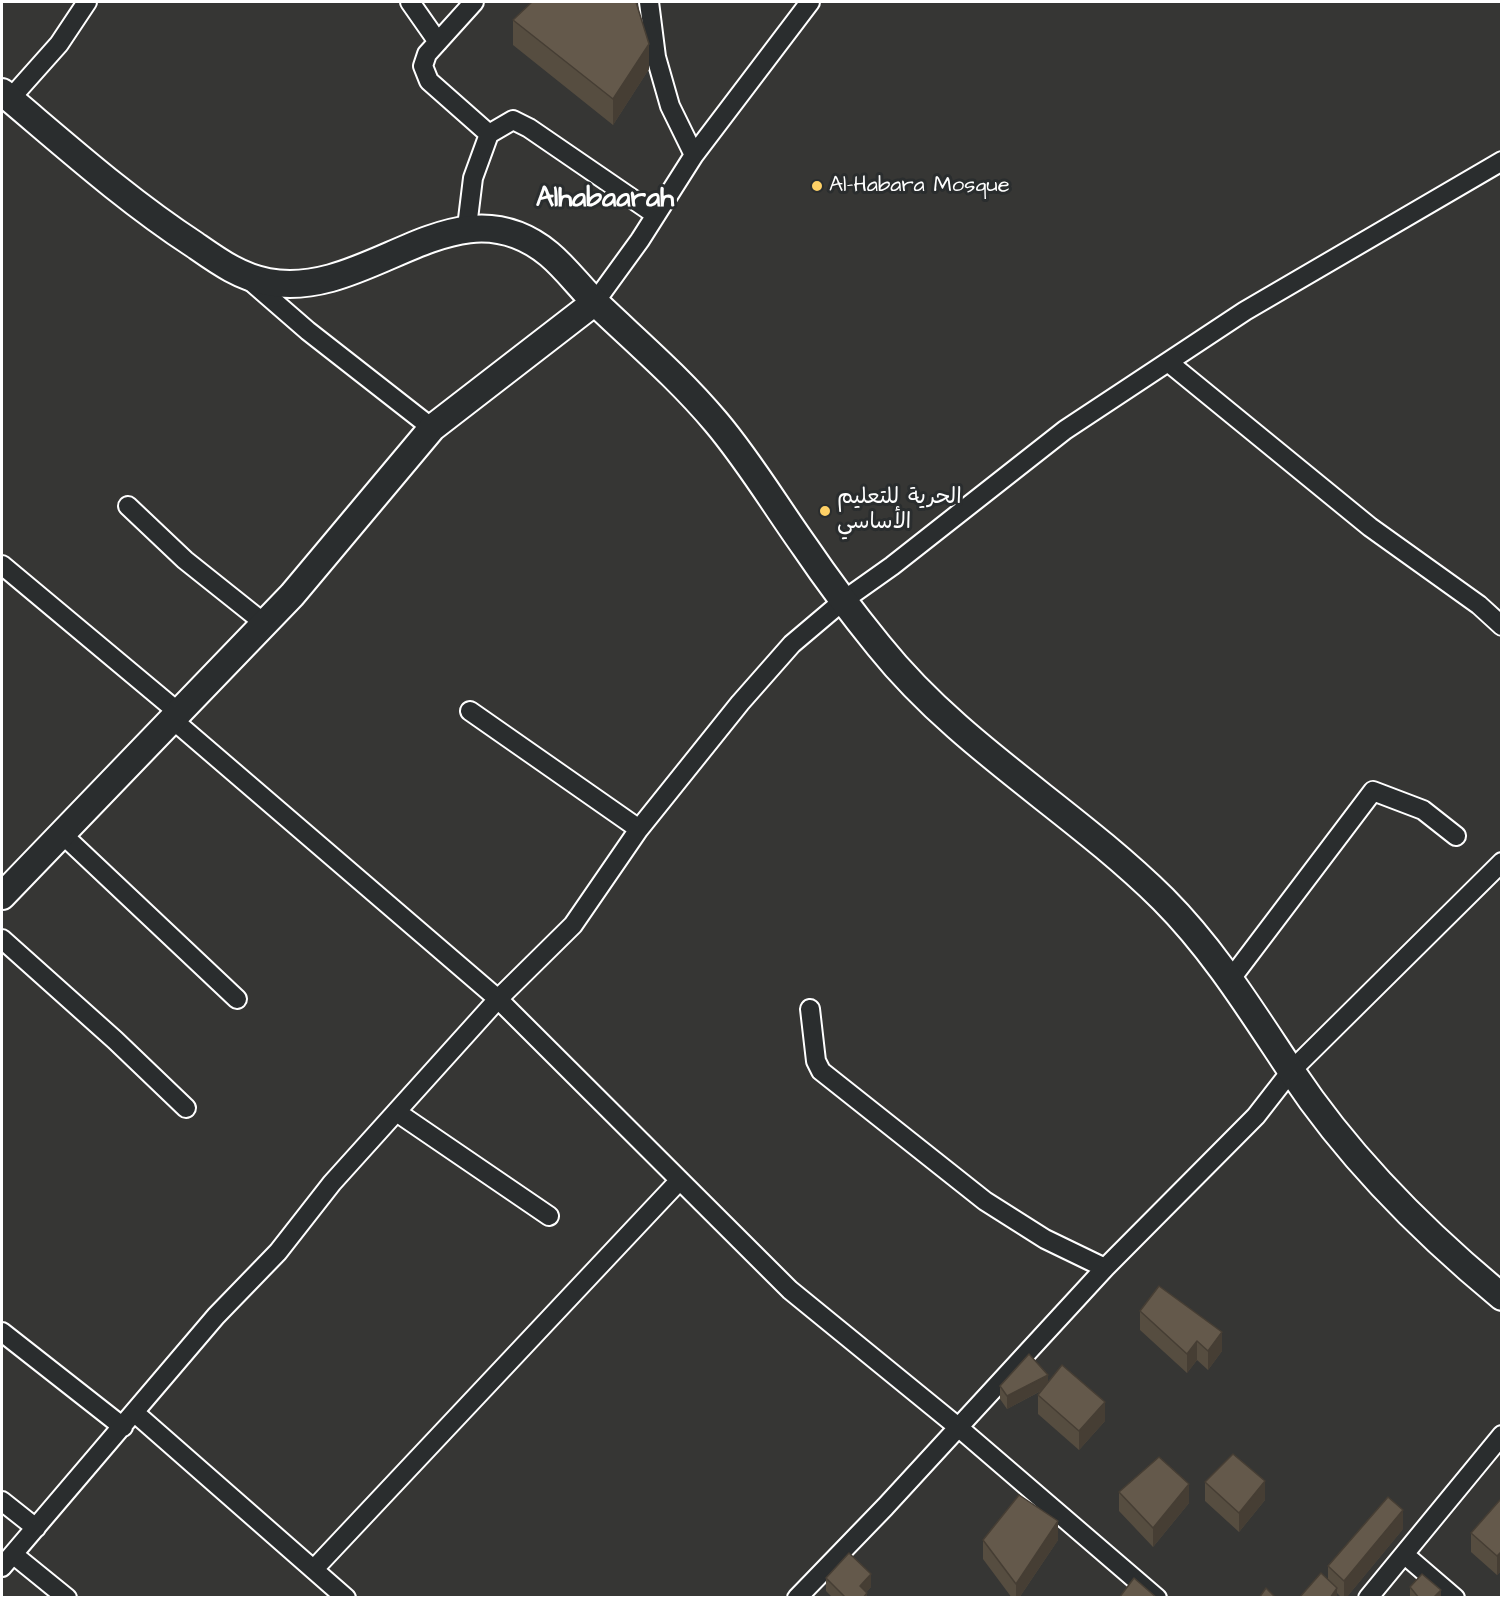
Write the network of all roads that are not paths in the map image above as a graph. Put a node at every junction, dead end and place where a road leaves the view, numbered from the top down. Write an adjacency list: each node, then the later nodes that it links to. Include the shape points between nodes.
1 (87, 2): 7 (street, via 59,44)
2 (410, 2): 6 (street)
3 (474, 2): 6 (street)
4 (650, 2): 9 (street, via 656,57 670,106)
5 (810, 2): 9 (street)
6 (438, 42): 8 (street, via 424,59 429,81)
7 (6, 95): 13 (street, via 127,197)
8 (489, 134): 11 (street, via 513,120); 12 (street, via 473,178)
9 (694, 155): 11 (street)
10 (1502, 161): 15 (street, via 1245,311)
11 (656, 215): 14 (street)
12 (467, 227): 13 (street, via 323,281 286,285); 14 (street, via 497,228 521,236 550,254)
13 (244, 276): 16 (street)
14 (595, 302): 16 (street); 19 (street, via 674,375 719,425)
15 (1168, 362): 19 (street, via 1046,444 892,567); 21 (street, via 1370,527)
16 (432, 428): 20 (street, via 299,587)
17 (128, 506): 20 (street, via 185,560)
18 (2, 565): 23 (street)
19 (844, 600): 24 (street, via 792,644); 30 (street, via 882,650 937,710 1165,901)
20 (264, 623): 23 (street)
21 (1502, 626)
22 (470, 711): 24 (street)
23 (175, 716): 25 (street); 32 (street)
24 (639, 829): 32 (street, via 573,925)
25 (62, 834): 28 (street); 31 (street)
26 (1456, 836): 30 (street, via 1423,810 1372,791)
27 (1502, 862): 34 (street)
28 (2, 896)
29 (2, 939): 35 (street)
30 (1230, 980): 34 (street)
31 (237, 999)
32 (498, 999): 36 (street); 37 (street)
33 (810, 1009): 39 (street, via 816,1061 821,1071 985,1201 1045,1239)
34 (1292, 1071): 39 (street, via 1256,1116); 40 (street, via 1382,1186 1450,1254)
35 (186, 1108)
36 (398, 1113): 38 (street); 42 (street, via 332,1183 278,1252 216,1316)
37 (679, 1180): 43 (street, via 790,1290); 49 (street)
38 (549, 1216)
39 (1105, 1268): 43 (street)
40 (1502, 1297)
41 (2, 1332): 42 (street)
42 (129, 1420): 46 (street); 49 (street)
43 (958, 1427): 52 (street); 53 (street)
44 (1502, 1435): 47 (street)
45 (2, 1501): 46 (street)
46 (36, 1528): 48 (street)
47 (1404, 1555): 54 (street); 55 (street)
48 (8, 1561): 50 (street)
49 (314, 1569): 51 (street)
50 (67, 1598)
51 (346, 1598)
52 (797, 1598)
53 (1157, 1598)
54 (1368, 1598)
55 (1455, 1598)

